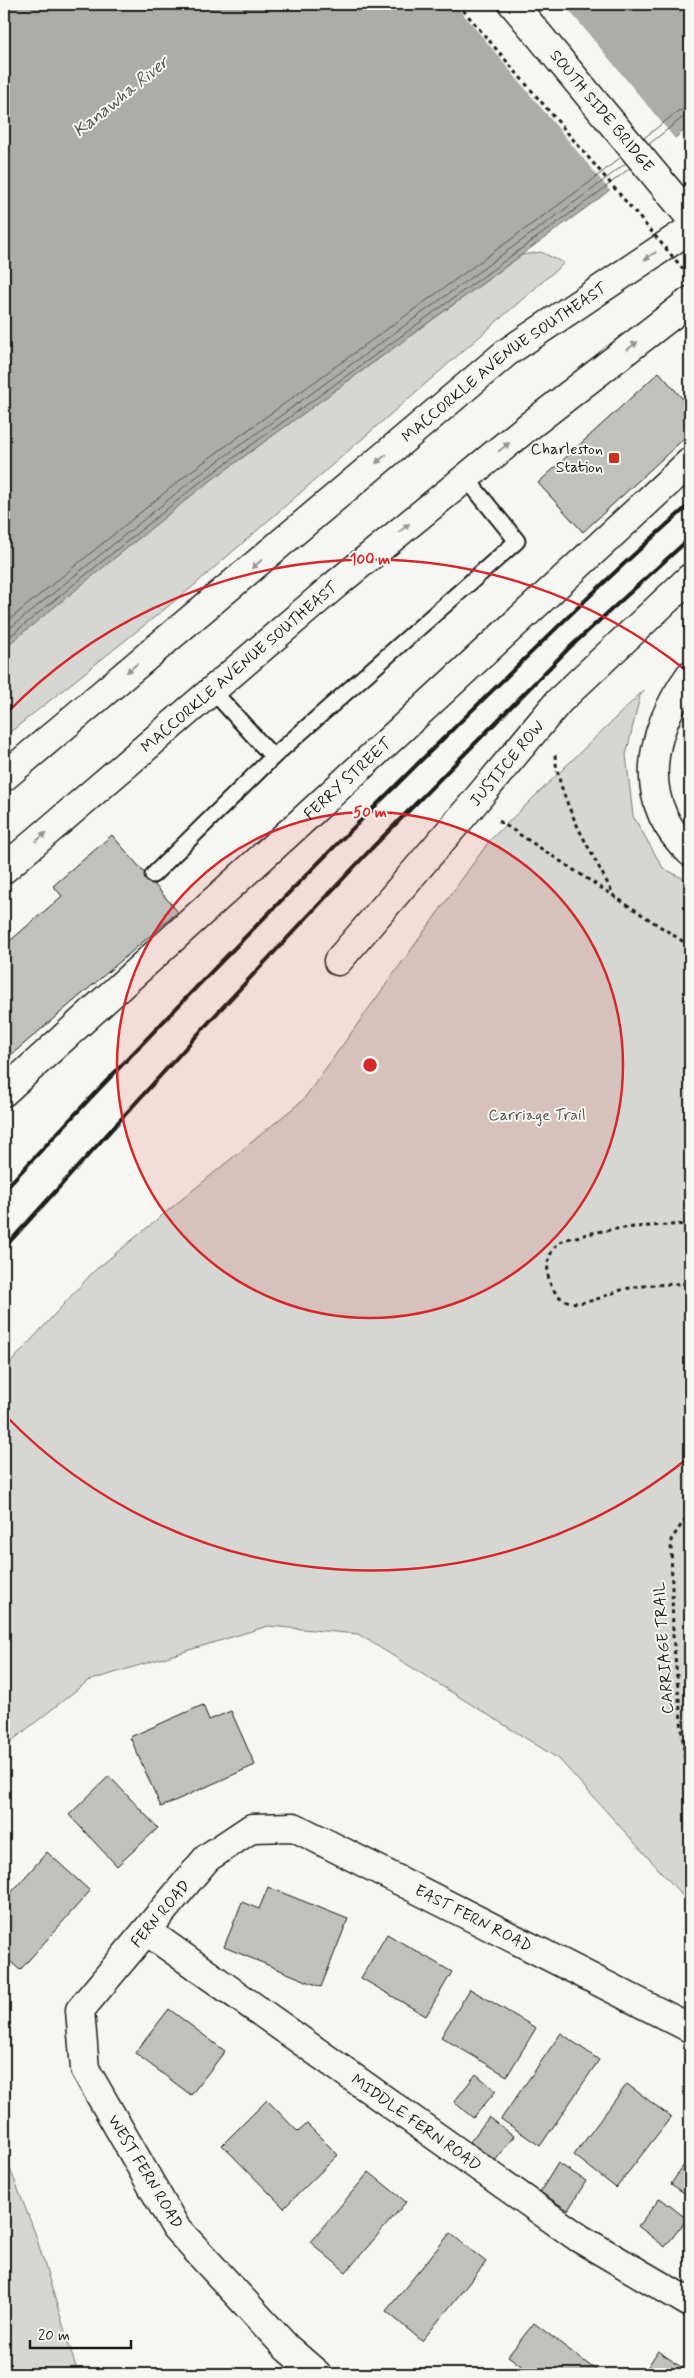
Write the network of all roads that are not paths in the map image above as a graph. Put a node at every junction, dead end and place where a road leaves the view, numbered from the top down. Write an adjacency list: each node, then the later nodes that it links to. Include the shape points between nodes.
1 (513, 4): 2 (main road, SOUTH SIDE BRIDGE)
2 (690, 217)
3 (690, 229): 11 (main road, MACCORKLE AVENUE SOUTHEAST, one-way to 11, via 506,353)
4 (690, 301): 6 (main road, MACCORKLE AVENUE SOUTHEAST, one-way to 4)
5 (690, 462): 16 (main road, FERRY STREET)
6 (466, 478): 9 (main road, MACCORKLE AVENUE SOUTHEAST, one-way to 6); 10 (lane, via 516,541)
7 (690, 578): 15 (main road, JUSTICE ROW, via 553,708)
8 (690, 675): 12 (main road, via 663,722 655,751 654,789 672,833)
9 (212, 690): 10 (lane); 13 (main road, MACCORKLE AVENUE SOUTHEAST, one-way to 9)
10 (274, 757): 14 (lane)
11 (4, 777)
12 (690, 852)
13 (4, 869)
14 (153, 875)
15 (338, 961)
16 (4, 1092)
17 (252, 1828): 18 (main road, FERN ROAD, via 208,1858); 20 (main road, EAST FERN ROAD, via 294,1827)
18 (148, 1932): 19 (main road, FERN ROAD); 21 (main road, MIDDLE FERN ROAD, via 579,2238)
19 (80, 2010): 22 (main road, WEST FERN ROAD, via 85,2069 176,2228 287,2348)
20 (690, 2028)
21 (690, 2303)
22 (317, 2374)

